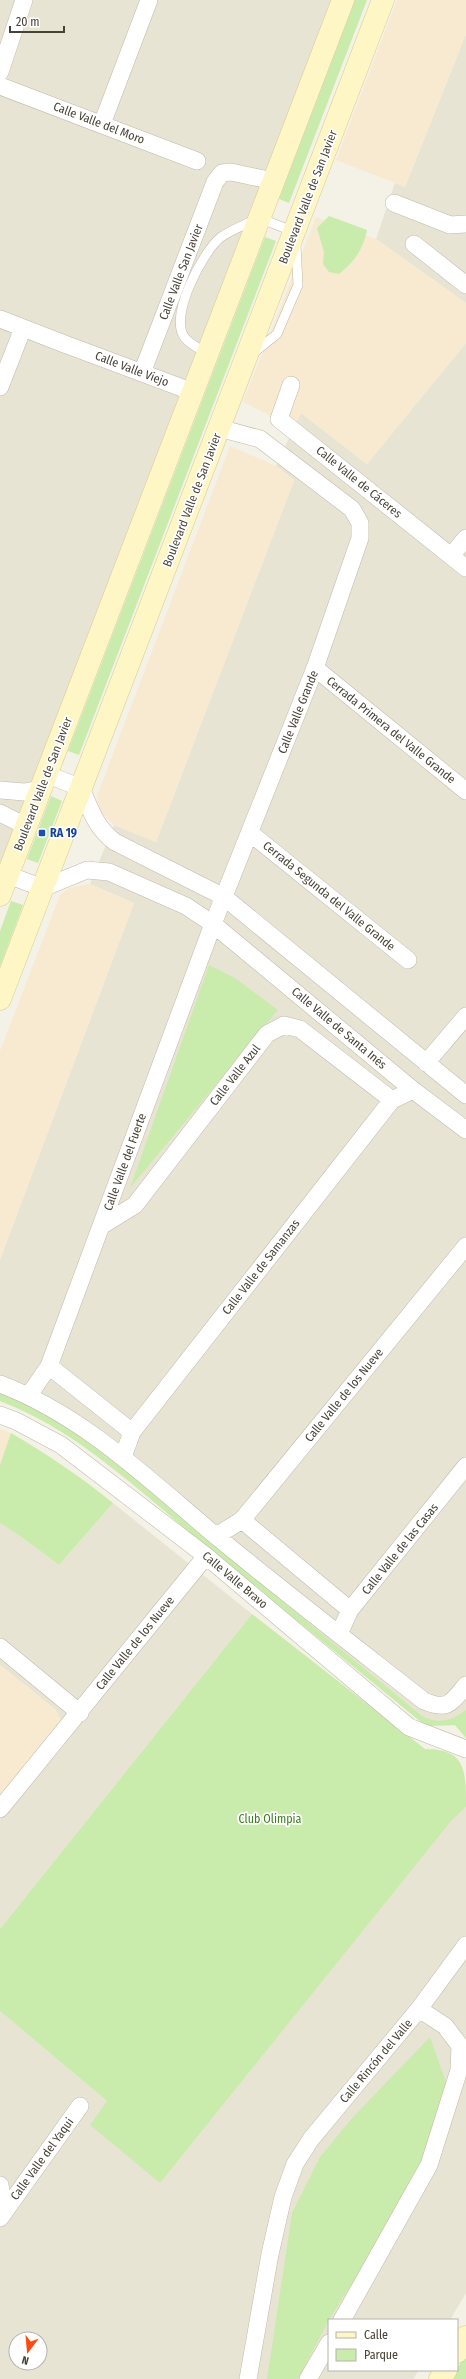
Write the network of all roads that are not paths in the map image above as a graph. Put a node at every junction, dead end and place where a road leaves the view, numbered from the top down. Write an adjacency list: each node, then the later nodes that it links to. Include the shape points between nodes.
1 (24, 0): 5 (street)
2 (149, 0): 7 (street)
3 (343, 0): 9 (main road, Boulevard Valle de San Javier)
4 (384, 0): 13 (main road, Boulevard Valle de San Javier)
5 (0, 72)
6 (0, 86): 7 (street, Calle Valle del Moro)
7 (102, 124): 8 (street, Calle Valle del Moro)
8 (197, 161)
9 (273, 181): 11 (main road, Boulevard Valle de San Javier); 19 (street, Calle Valle San Javier, via 231,172 222,173 215,182)
10 (394, 203): 12 (street, via 450,225)
11 (259, 218): 13 (lane); 18 (main road, Boulevard Valle de San Javier); 18 (lane, via 221,238 205,254 181,308 179,322 185,337)
12 (466, 224)
13 (295, 231): 23 (main road, Boulevard Valle de San Javier)
14 (414, 244): 15 (street)
15 (466, 285)
16 (0, 319): 17 (street, Calle Valle Viejo)
17 (23, 328): 19 (street, Calle Valle Viejo); 21 (street)
18 (207, 354): 22 (main road, Boulevard Valle de San Javier)
19 (142, 373): 22 (street, Calle Valle Viejo)
20 (291, 385): 25 (street, Calle Valle de Cáceres, via 279,419)
21 (0, 387)
22 (193, 392): 28 (main road, Boulevard Valle de San Javier)
23 (219, 428): 27 (street, Calle Valle Grande, via 260,439 352,509 360,523 360,538); 29 (main road, Boulevard Valle de San Javier)
24 (466, 538): 25 (street)
25 (451, 556): 26 (street, Calle Valle de Cáceres)
26 (466, 568)
27 (315, 668): 31 (street, Cerrada Primera del Valle Grande); 34 (street, Calle Valle Grande)
28 (43, 782): 29 (street); 30 (street, via 24,792); 33 (main road, Boulevard Valle de San Javier)
29 (81, 788): 36 (main road, Boulevard Valle de San Javier); 38 (street, via 96,824 105,835)
30 (0, 790)
31 (466, 791)
32 (0, 813): 33 (street)
33 (26, 826): 35 (main road, Boulevard Valle de San Javier)
34 (250, 833): 38 (street, Calle Valle Grande); 40 (street, Cerrada Segunda del Valle Grande)
35 (8, 875): 36 (street); 37 (main road, Boulevard Valle de San Javier)
36 (43, 888): 39 (street, Calle Valle de Santa Inés, via 87,870 109,872 186,906); 41 (main road, Boulevard Valle de San Javier)
37 (0, 895)
38 (224, 897): 39 (street, Calle Valle del Fuerte); 43 (street)
39 (213, 924): 44 (street, Calle Valle de Santa Inés); 48 (street, Calle Valle del Fuerte)
40 (408, 960)
41 (0, 999)
42 (466, 1016): 43 (street)
43 (426, 1063): 45 (street)
44 (413, 1090): 46 (street, Calle Valle de Samanzas); 47 (street, Calle Valle de Santa Inés)
45 (466, 1095)
46 (392, 1100): 48 (street, Calle Valle Azul, via 300,1028 284,1025 267,1034 135,1205); 54 (street, Calle Valle de Samanzas)
47 (466, 1130)
48 (101, 1226): 50 (street, Calle Valle del Fuerte)
49 (466, 1246): 57 (street, Calle Valle de los Nueve)
50 (49, 1366): 52 (street, Calle Valle del Fuerte); 54 (street)
51 (0, 1384): 52 (street, Calle Valle Bravo)
52 (29, 1394): 55 (street, Calle Valle Bravo, via 78,1423)
53 (0, 1415): 59 (street, Calle Valle Bravo, via 61,1445)
54 (132, 1432): 55 (street, Calle Valle de Samanzas)
55 (123, 1457): 58 (street, Calle Valle Bravo)
56 (466, 1466): 60 (street, Calle Valle de las Casas)
57 (242, 1520): 58 (street, Calle Valle de los Nueve); 60 (street)
58 (216, 1536): 61 (street, Calle Valle Bravo)
59 (206, 1556): 64 (street, Calle Valle de los Nueve); 65 (street, Calle Valle Bravo, via 409,1727)
60 (350, 1610): 61 (street, Calle Valle de las Casas)
61 (339, 1634): 63 (street, Calle Valle Bravo, via 424,1701 438,1707 451,1703)
62 (0, 1647): 64 (street)
63 (466, 1685)
64 (80, 1713): 66 (street, Calle Valle de los Nueve)
65 (466, 1749)
66 (0, 1809)
67 (466, 1945): 68 (street)
68 (419, 2009): 72 (street, Calle Rincón del Valle, via 445,2026 460,2046 460,2070 429,2165); 76 (street, Calle Rincón del Valle, via 311,2139 295,2164 283,2197 270,2254)
69 (80, 2106): 71 (street, Calle Valle del Yaqui)
70 (0, 2185): 71 (street, Calle Valle del Yaqui)
71 (2, 2215)
72 (343, 2319)
73 (466, 2337): 75 (main road)
74 (328, 2345): 77 (street)
75 (458, 2350)
76 (248, 2379)
77 (308, 2379)

